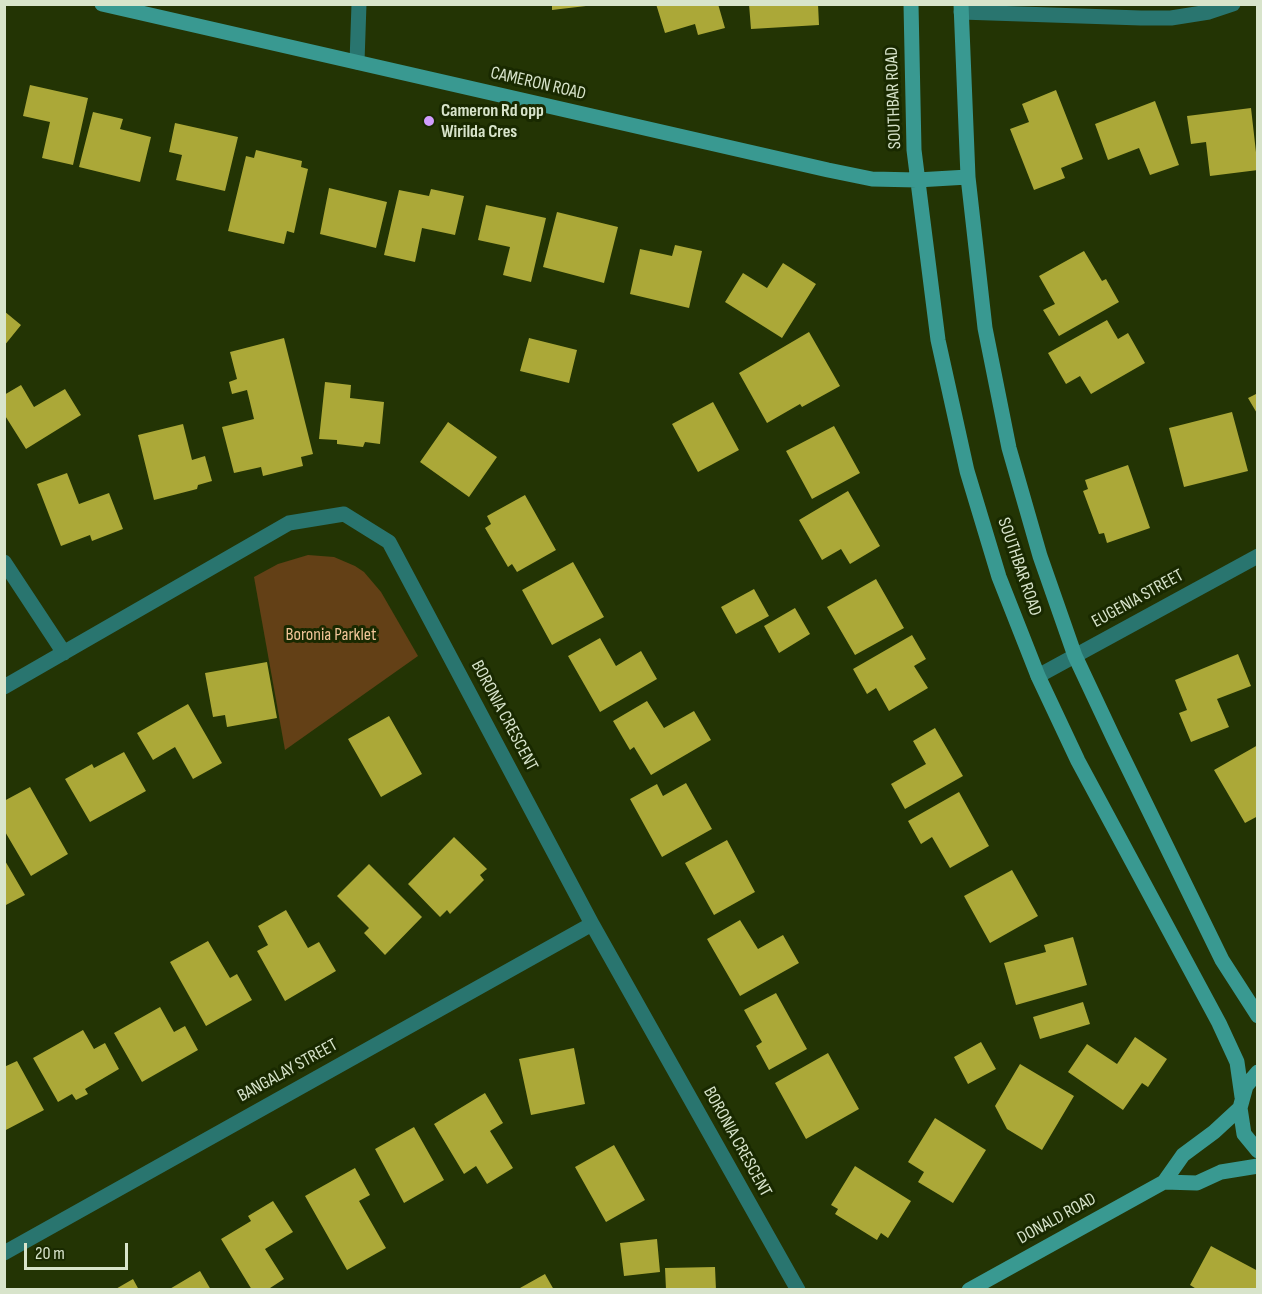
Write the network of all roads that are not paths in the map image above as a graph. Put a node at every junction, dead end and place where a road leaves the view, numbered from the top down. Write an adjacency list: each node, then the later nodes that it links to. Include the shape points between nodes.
1 (102, 4): 6 (main road, CAMERON ROAD)
2 (359, 4): 6 (street)
3 (911, 4): 8 (main road, SOUTHBAR ROAD)
4 (1233, 4): 5 (street, via 1192,15 1151,18)
5 (961, 8): 7 (main road, SOUTHBAR ROAD)
6 (357, 62): 8 (main road, CAMERON ROAD, via 828,171 872,179)
7 (968, 177): 8 (main road, CAMERON ROAD); 12 (main road, SOUTHBAR ROAD, via 985,328 1009,448 1040,556)
8 (917, 180): 13 (main road, SOUTHBAR ROAD, via 938,340 967,471 999,577)
9 (1257, 556): 12 (street, EUGENIA STREET)
10 (4, 562): 11 (street)
11 (64, 653): 14 (street, BORONIA CRESCENT); 15 (street, BORONIA CRESCENT, via 289,523 344,514 389,542)
12 (1076, 656): 13 (street, EUGENIA STREET); 16 (main road, SOUTHBAR ROAD, via 1222,960)
13 (1038, 676): 18 (main road, SOUTHBAR ROAD, via 1078,761 1219,1023 1237,1062)
14 (4, 687)
15 (592, 924): 22 (street, BANGALAY STREET); 23 (street, BORONIA CRESCENT)
16 (1257, 1016)
17 (1257, 1072): 18 (main road, DONALD ROAD, via 1246,1086)
18 (1241, 1103): 19 (main road, SOUTHBAR ROAD, via 1245,1134); 21 (main road, DONALD ROAD, via 1214,1132 1183,1155)
19 (1257, 1151)
20 (1257, 1166): 21 (main road, via 1221,1172 1197,1183)
21 (1164, 1182): 24 (main road, DONALD ROAD)
22 (4, 1253)
23 (798, 1290)
24 (969, 1290)

